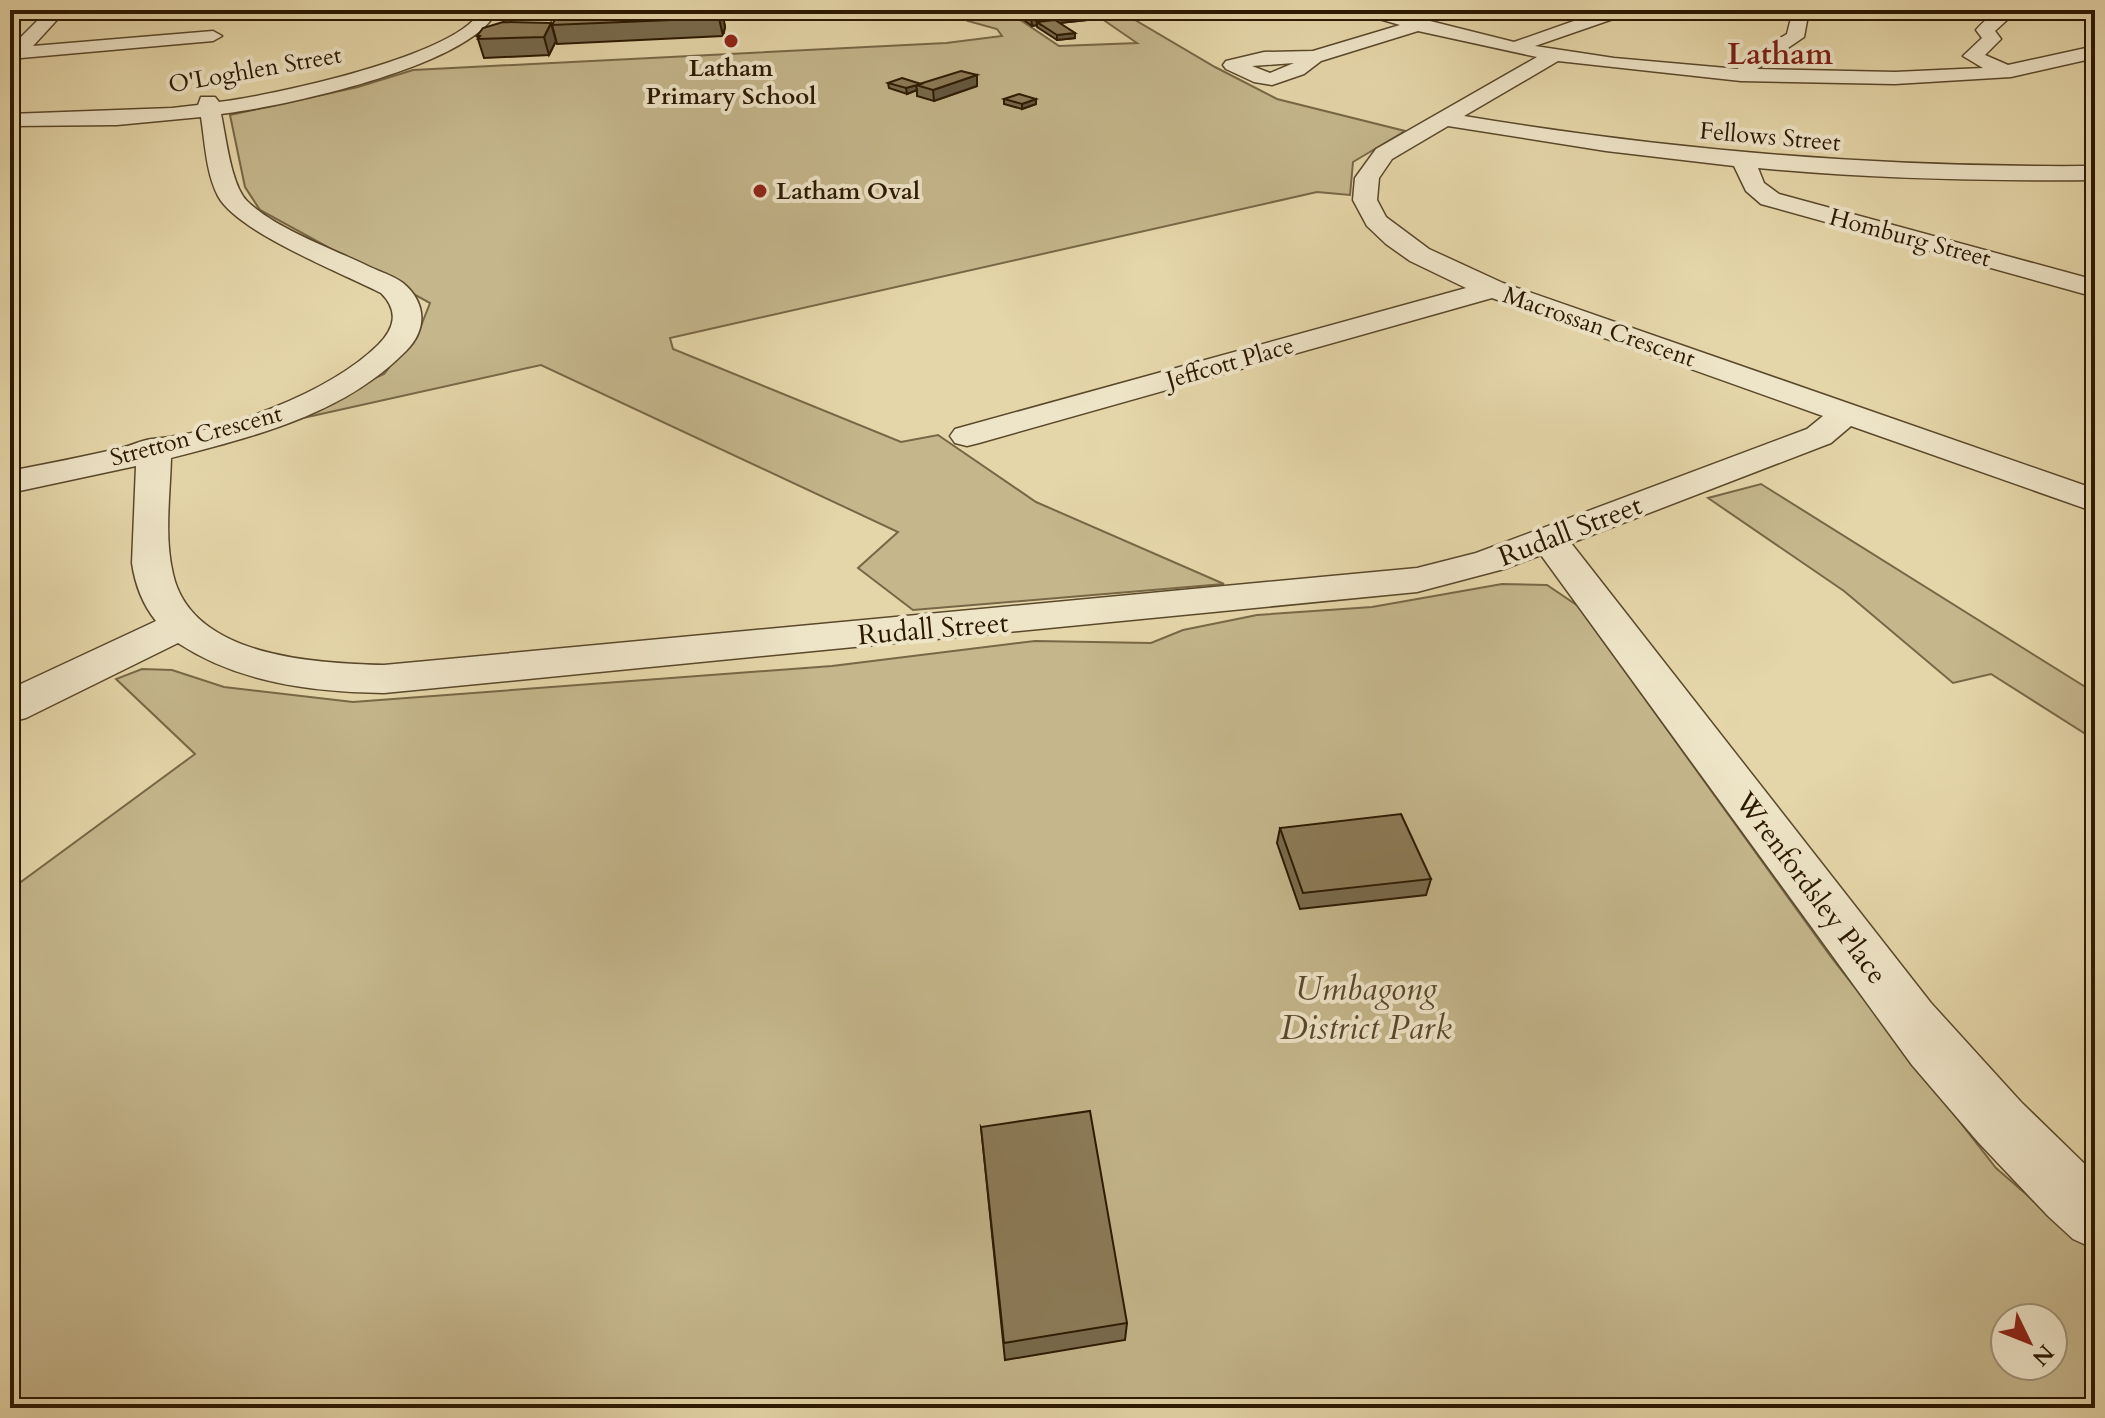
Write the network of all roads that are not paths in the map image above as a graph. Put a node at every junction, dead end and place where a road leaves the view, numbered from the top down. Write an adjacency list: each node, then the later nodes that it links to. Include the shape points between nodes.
1 (58, 10): 13 (street)
2 (466, 10): 17 (street, O'Loghlen Street, via 447,32 387,59)
3 (489, 10): 17 (street, O'Loghlen Street, via 466,34 392,67 302,92)
4 (1619, 10): 10 (street)
5 (1801, 10): 16 (street, via 1795,37 1747,66)
6 (2010, 10): 15 (street, via 1985,30 1992,39 1972,56)
7 (1384, 12): 8 (street)
8 (1418, 25): 10 (street); 14 (street)
9 (213, 36): 13 (street)
10 (1517, 47): 12 (street)
11 (2095, 52): 15 (street)
12 (1556, 54): 16 (street); 18 (street, Macrossan Crescent)
13 (13, 56)
14 (1314, 57)
15 (2005, 71): 16 (street, via 1893,78)
16 (1748, 74)
17 (208, 105): 17 (street, O'Loghlen Street, via 118,118 10,120); 25 (street, Stretton Crescent, via 225,184 240,208 391,287 406,303 408,323 390,352 336,391 236,430)
18 (1444, 119): 19 (street, Fellows Street, via 1610,147); 21 (street, Macrossan Crescent, via 1370,167 1363,183 1365,203 1379,225 1405,247)
19 (1744, 162): 20 (street, Fellows Street, via 1878,172); 22 (street, Homburg Street, via 1754,186 1770,199)
20 (2095, 173)
21 (1493, 289): 23 (street, Macrossan Crescent); 24 (street, Jeffcott Place)
22 (2095, 289)
23 (1846, 414): 27 (street, Macrossan Crescent); 28 (street, Rudall Street, via 1819,436)
24 (967, 436)
25 (154, 449): 26 (street, Stretton Crescent); 29 (street, Rudall Street, via 155,580)
26 (10, 482)
27 (2095, 501)
28 (1549, 540): 29 (street, Rudall Street, via 1417,580 1360,588 426,677 341,679 267,667 215,648); 31 (street, Wrenfordsley Place, via 1964,1087)
29 (182, 625): 30 (street)
30 (10, 707)
31 (2095, 1217)

